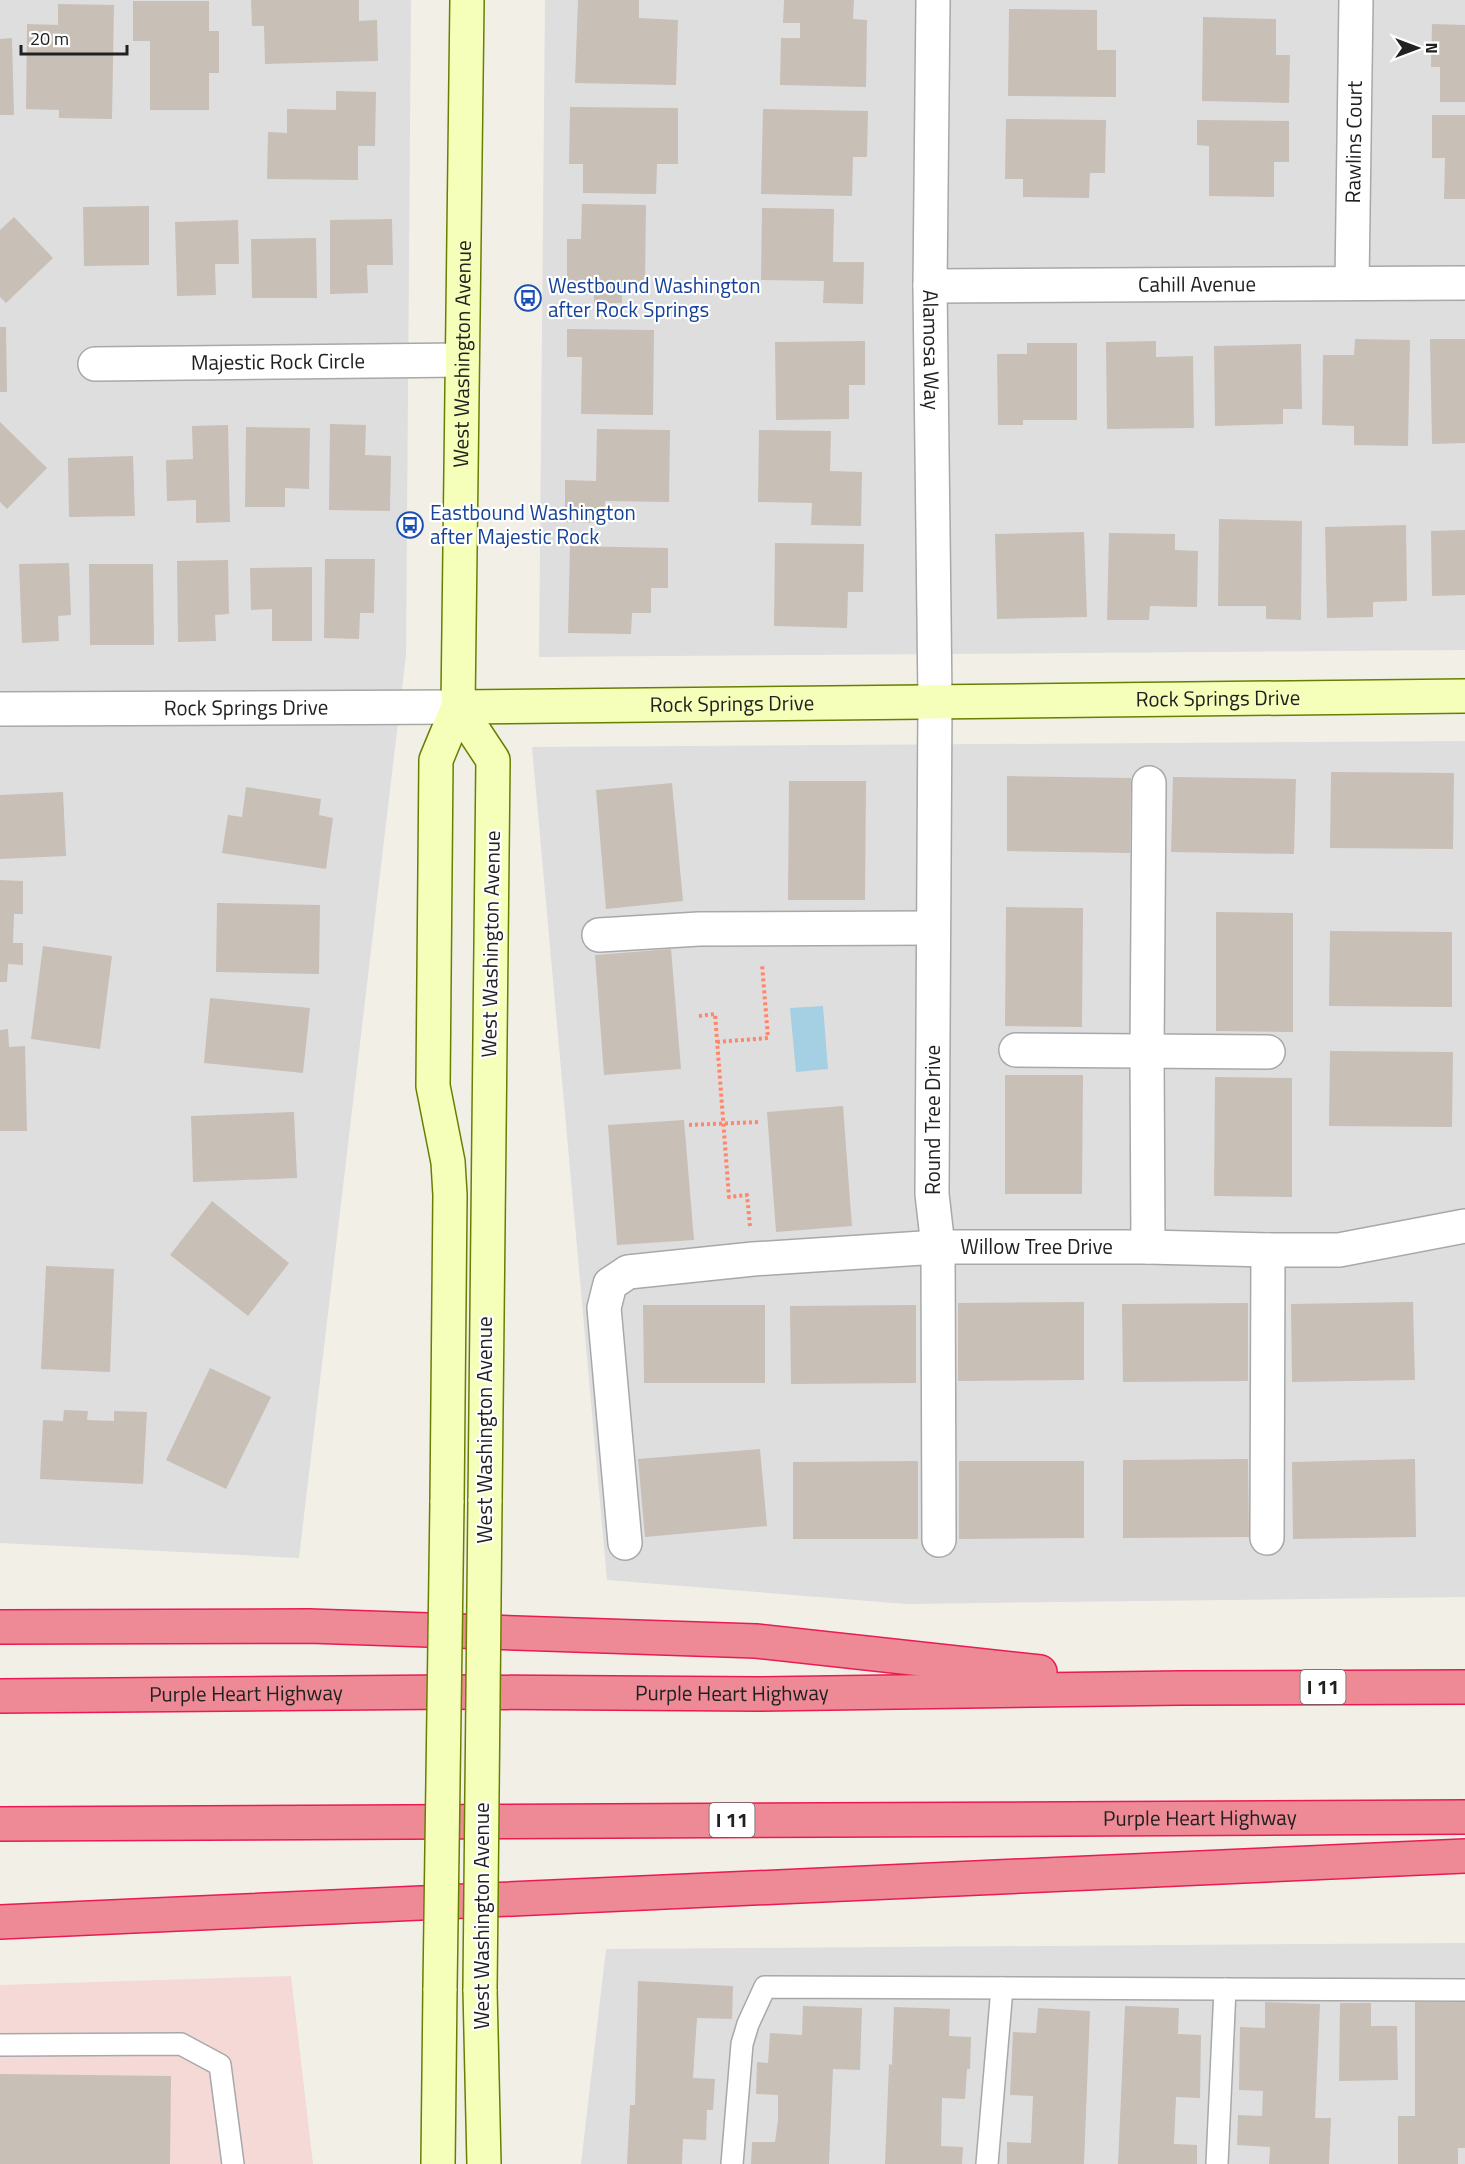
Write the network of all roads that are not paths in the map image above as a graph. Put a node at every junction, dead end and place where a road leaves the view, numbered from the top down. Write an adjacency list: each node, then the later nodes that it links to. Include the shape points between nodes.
1 (467, 0): 7 (main road, West Washington Avenue)
2 (933, 0): 6 (street, Alamosa Way)
3 (1356, 0): 5 (street, Rawlins Court)
4 (1465, 283): 5 (street, Cahill Avenue)
5 (1353, 284): 6 (street, Cahill Avenue)
6 (930, 286): 10 (street, Alamosa Way)
7 (462, 360): 8 (street, Majestic Rock Circle); 11 (main road, West Washington Avenue)
8 (95, 364)
9 (1465, 696): 10 (main road, Rock Springs Drive)
10 (935, 700): 11 (main road, Rock Springs Drive); 14 (street, Round Tree Drive)
11 (458, 707): 12 (street, Rock Springs Drive); 39 (main road, West Washington Avenue, bridge, via 436,760 434,1086 450,1195); 40 (main road, West Washington Avenue, bridge, via 493,760 480,1989)
12 (0, 709)
13 (1149, 783): 17 (street)
14 (933, 928): 15 (street, via 699,929); 20 (street, Round Tree Drive, via 932,1194)
15 (598, 935)
16 (1016, 1050): 17 (street)
17 (1147, 1052): 18 (street); 21 (street)
18 (1268, 1053)
19 (1465, 1226): 22 (street, Willow Tree Drive, via 1340,1250)
20 (938, 1247): 21 (street, Willow Tree Drive); 24 (street, Round Tree Drive); 25 (street, Willow Tree Drive, via 628,1272 610,1284 604,1308)
21 (1148, 1247): 22 (street, Willow Tree Drive)
22 (1268, 1250): 23 (street)
23 (1267, 1539)
24 (939, 1540)
25 (625, 1543)
26 (0, 1627): 28 (highway, via 309,1626 756,1641)
27 (1465, 1687): 28 (highway, Purple Heart Highway / I 11)
28 (1181, 1688): 29 (highway, Purple Heart Highway / I 11, via 756,1694)
29 (0, 1696)
30 (1465, 1816): 31 (highway, Purple Heart Highway / I 11)
31 (0, 1824)
32 (1465, 1856): 33 (highway)
33 (0, 1922)
34 (1002, 1988): 35 (lane); 41 (lane, via 765,1987 742,2044); 42 (lane)
35 (1225, 1989): 36 (lane); 43 (lane)
36 (1465, 1990)
37 (0, 2045): 38 (lane, via 181,2044 220,2065)
38 (232, 2164)
39 (438, 2164)
40 (484, 2164)
41 (732, 2164)
42 (987, 2164)
43 (1217, 2164)

